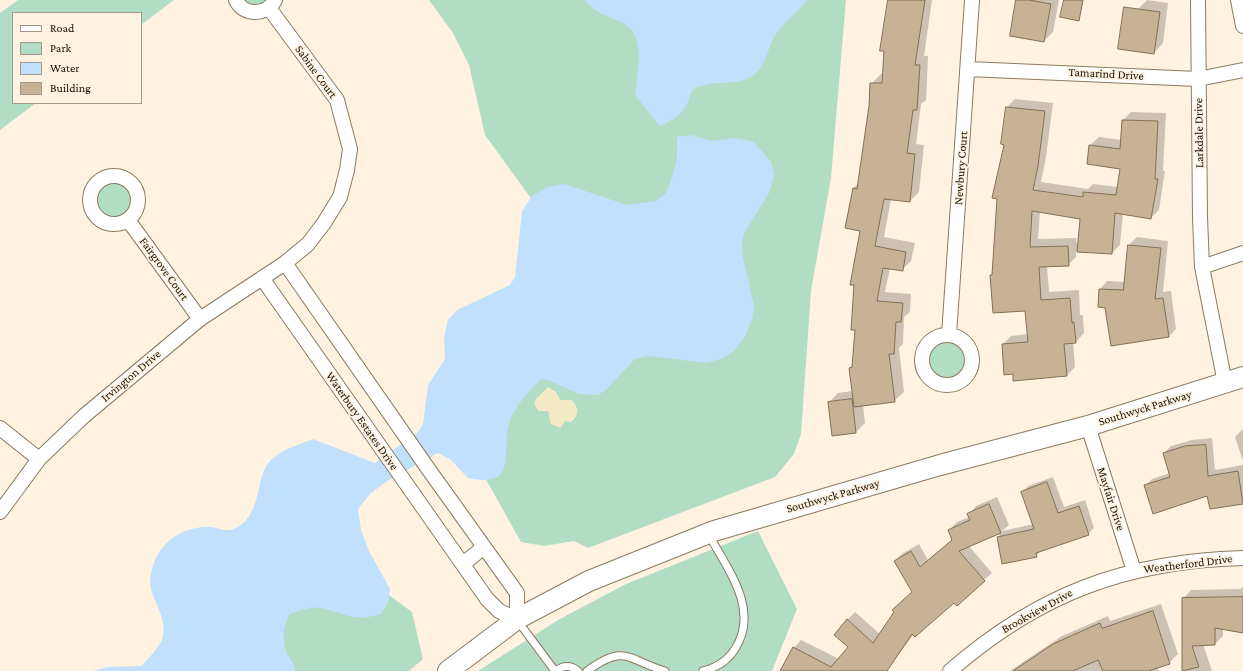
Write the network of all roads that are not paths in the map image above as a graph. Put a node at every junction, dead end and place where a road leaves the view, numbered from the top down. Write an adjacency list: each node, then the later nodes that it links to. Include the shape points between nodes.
1 (236, 0): 5 (street, Sabine Court, via 243,9 252,12 260,12)
2 (972, 0): 7 (street, Newbury Court)
3 (1198, 0): 9 (street, Larkdale Drive)
4 (1238, 0): 6 (street)
5 (272, 4): 12 (street, Sabine Court, via 337,100 350,149 340,197 308,244)
6 (1243, 26)
7 (968, 68): 9 (street, Tamarind Drive); 16 (street, Newbury Court)
8 (1243, 70): 9 (street, Tamarind Drive)
9 (1198, 79): 13 (street, Larkdale Drive)
10 (128, 220): 15 (street, Fairgrove Court)
11 (1243, 253): 13 (street)
12 (285, 263): 14 (street, Irvington Drive); 23 (street)
13 (1202, 267): 17 (street, Larkdale Drive)
14 (262, 278): 15 (street, Irvington Drive); 25 (street, Waterbury Estates Drive)
15 (200, 319): 20 (street, Irvington Drive, via 84,416)
16 (949, 335)
17 (1234, 380): 18 (street, Southwyck Parkway)
18 (1088, 426): 22 (street, Southwyck Parkway, via 940,465); 26 (street, Mayfair Drive)
19 (0, 428): 20 (street)
20 (39, 459): 21 (street, Irvington Drive)
21 (0, 512)
22 (708, 533): 27 (street, Southwyck Parkway, via 589,581); 33 (lane, via 738,589 745,620 740,641 730,656 721,664)
23 (484, 547): 25 (street); 27 (street, via 517,593)
24 (1243, 558): 26 (street, Weatherford Drive, via 1212,559)
25 (463, 564): 27 (street, Waterbury Estates Drive, via 499,611)
26 (1134, 571): 34 (street, Brookview Drive, via 1076,590 1021,617 995,634)
27 (517, 619): 28 (street, Southwyck Parkway); 29 (lane)
28 (448, 671)
29 (556, 671): 30 (lane, via 570,666)
30 (578, 671)
31 (587, 671): 32 (lane, via 602,660 630,656)
32 (665, 671)
33 (703, 671)
34 (950, 671)

